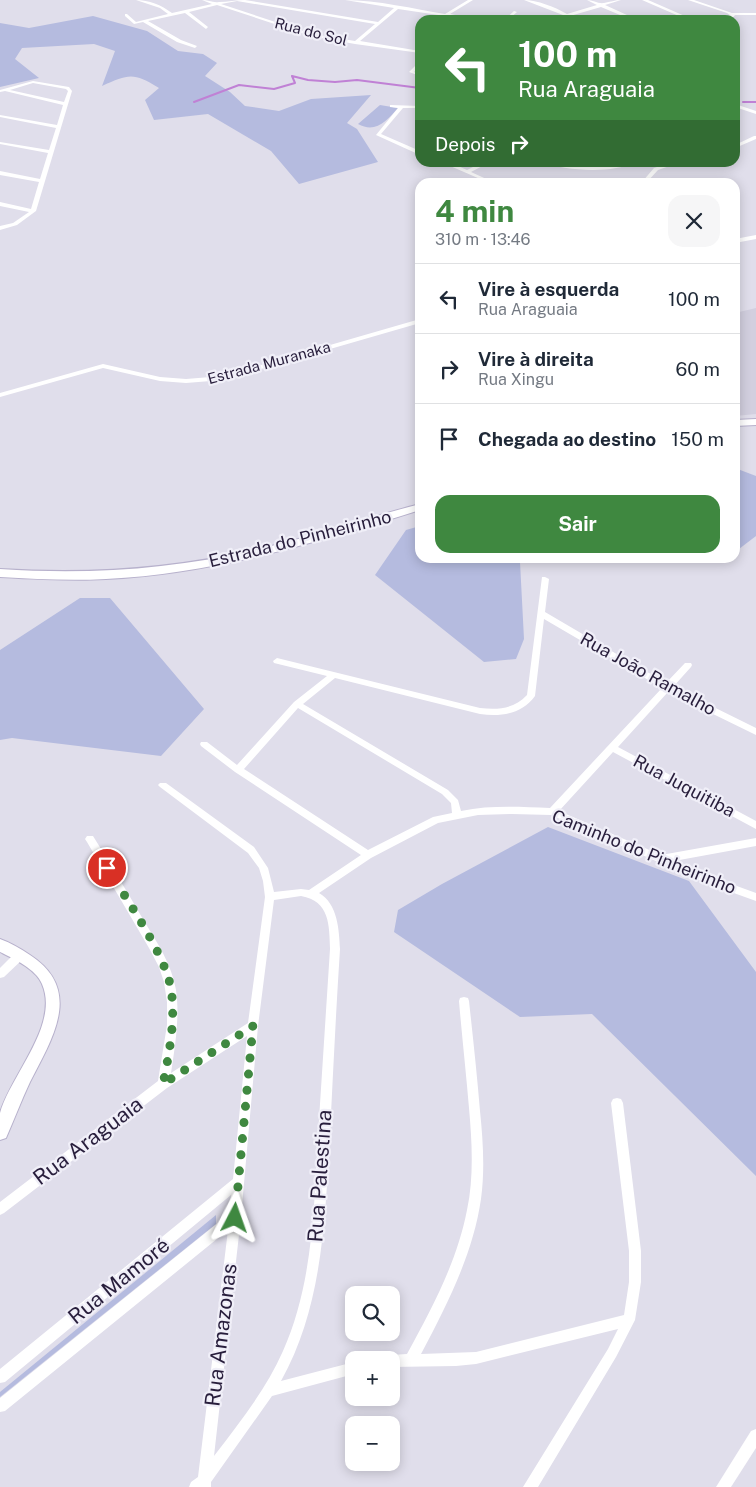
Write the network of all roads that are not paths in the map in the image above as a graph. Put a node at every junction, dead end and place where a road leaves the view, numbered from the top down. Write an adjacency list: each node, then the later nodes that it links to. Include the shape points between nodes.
1 (138, 0): 20 (street)
2 (204, 0): 13 (street, Rua do Sol)
3 (236, 0): 13 (street); 30 (street)
4 (347, 0): 14 (street)
5 (391, 0): 14 (street)
6 (471, 0): 24 (street)
7 (526, 0): 26 (street)
8 (589, 0): 15 (street)
9 (619, 0): 15 (street)
10 (644, 0): 28 (street)
11 (690, 0): 21 (street)
12 (701, 0): 16 (street)
13 (218, 4): 18 (street); 32 (street, Rua do Sol, via 291,29)
14 (378, 4): 17 (street)
15 (600, 5): 26 (street); 27 (street)
16 (725, 6)
17 (398, 7): 24 (street); 30 (street)
18 (186, 11): 20 (street); 31 (street)
19 (515, 12): 25 (street)
20 (171, 14): 29 (street)
21 (731, 14): 22 (street)
22 (756, 14)
23 (126, 15): 29 (street, via 135,23)
24 (446, 15)
25 (512, 15)
26 (567, 15)
27 (624, 15)
28 (680, 15)
29 (144, 21): 33 (street)
30 (378, 23): 32 (street)
31 (206, 28)
32 (355, 43): 34 (street, Rua do Sol)
33 (195, 47)
34 (415, 51)
35 (2, 90): 36 (street); 36 (street, via 33,82 64,87 70,91)
36 (66, 104): 43 (street)
37 (392, 106): 39 (street)
38 (415, 106): 39 (street)
39 (401, 107): 49 (street, via 378,133 380,137)
40 (740, 107): 41 (street)
41 (756, 113)
42 (0, 116): 43 (street)
43 (60, 127): 50 (street)
44 (756, 137): 47 (street)
45 (740, 141): 47 (street)
46 (0, 143): 50 (street)
47 (744, 143): 48 (street)
48 (740, 145)
49 (415, 151)
50 (52, 152): 60 (street)
51 (455, 167): 57 (street)
52 (478, 167): 57 (street)
53 (599, 167): 54 (street)
54 (618, 167)
55 (660, 167): 59 (street)
56 (0, 172): 60 (street)
57 (467, 172): 58 (street)
58 (481, 178)
59 (649, 178)
60 (43, 181): 62 (street)
61 (0, 204): 62 (street)
62 (33, 211): 63 (street, via 22,221)
63 (0, 228)
64 (756, 237): 65 (street)
65 (740, 240)
66 (415, 322): 67 (street, Estrada Muranaka, via 223,378 186,382 103,366)
67 (0, 395)
68 (756, 422): 69 (main road)
69 (740, 424)
70 (415, 508): 71 (main road, Estrada do Pinheirinho, via 259,553 136,575 45,577)
71 (0, 573)
72 (545, 579): 73 (street)
73 (542, 614): 76 (street, via 531,696 510,710 480,711); 77 (street, Rua João Ramalho)
74 (277, 661): 76 (street)
75 (688, 665): 77 (street)
76 (334, 675): 78 (street)
77 (668, 688): 79 (street, Rua João Ramalho); 81 (street)
78 (297, 704): 82 (street); 85 (street, via 445,792 455,802)
79 (756, 732)
80 (204, 744): 82 (street)
81 (613, 748): 84 (street); 86 (street, Rua Juquitiba)
82 (238, 770): 89 (street)
83 (163, 785): 92 (street, Rua Amazonas, via 257,854 269,879)
84 (552, 812): 85 (street, Caminho do Pinheirinho, via 512,810); 90 (street, Caminho do Pinheirinho)
85 (457, 814): 89 (street, Caminho do Pinheirinho, via 436,820)
86 (756, 825)
87 (90, 839): 99 (street, via 165,968 171,988 170,1041)
88 (756, 842): 90 (street)
89 (368, 855): 91 (street, Caminho do Pinheirinho)
90 (661, 859): 93 (street, Caminho do Pinheirinho)
91 (312, 893): 92 (street, via 289,892); 110 (street, Rua Palestina, via 331,914 335,942 319,1212 306,1304 288,1355)
92 (270, 897): 98 (street, Rua Amazonas)
93 (756, 897)
94 (0, 945): 95 (main road)
95 (20, 955): 96 (street); 101 (main road, via 48,980 53,995 51,1015 45,1037)
96 (0, 974)
97 (464, 1000): 106 (street, via 477,1141 473,1210 452,1279)
98 (253, 1026): 99 (street, Rua Araguaia); 102 (street, Rua Amazonas)
99 (163, 1084): 103 (street, Rua Araguaia)
100 (617, 1103): 105 (street, via 635,1252 635,1282)
101 (0, 1133)
102 (238, 1183): 104 (street, Rua Amazonas); 109 (street, Rua Mamoré)
103 (0, 1209)
104 (235, 1218): 111 (street, Rua Mamoré); 113 (street, Rua Amazonas)
105 (629, 1320): 106 (street, via 476,1358); 114 (street)
106 (410, 1361): 107 (street)
107 (400, 1362)
108 (345, 1370): 110 (street)
109 (0, 1377)
110 (268, 1391): 113 (street, Rua Palestina)
111 (0, 1406)
112 (756, 1436): 115 (street)
113 (201, 1485)
114 (530, 1487)
115 (723, 1487)

